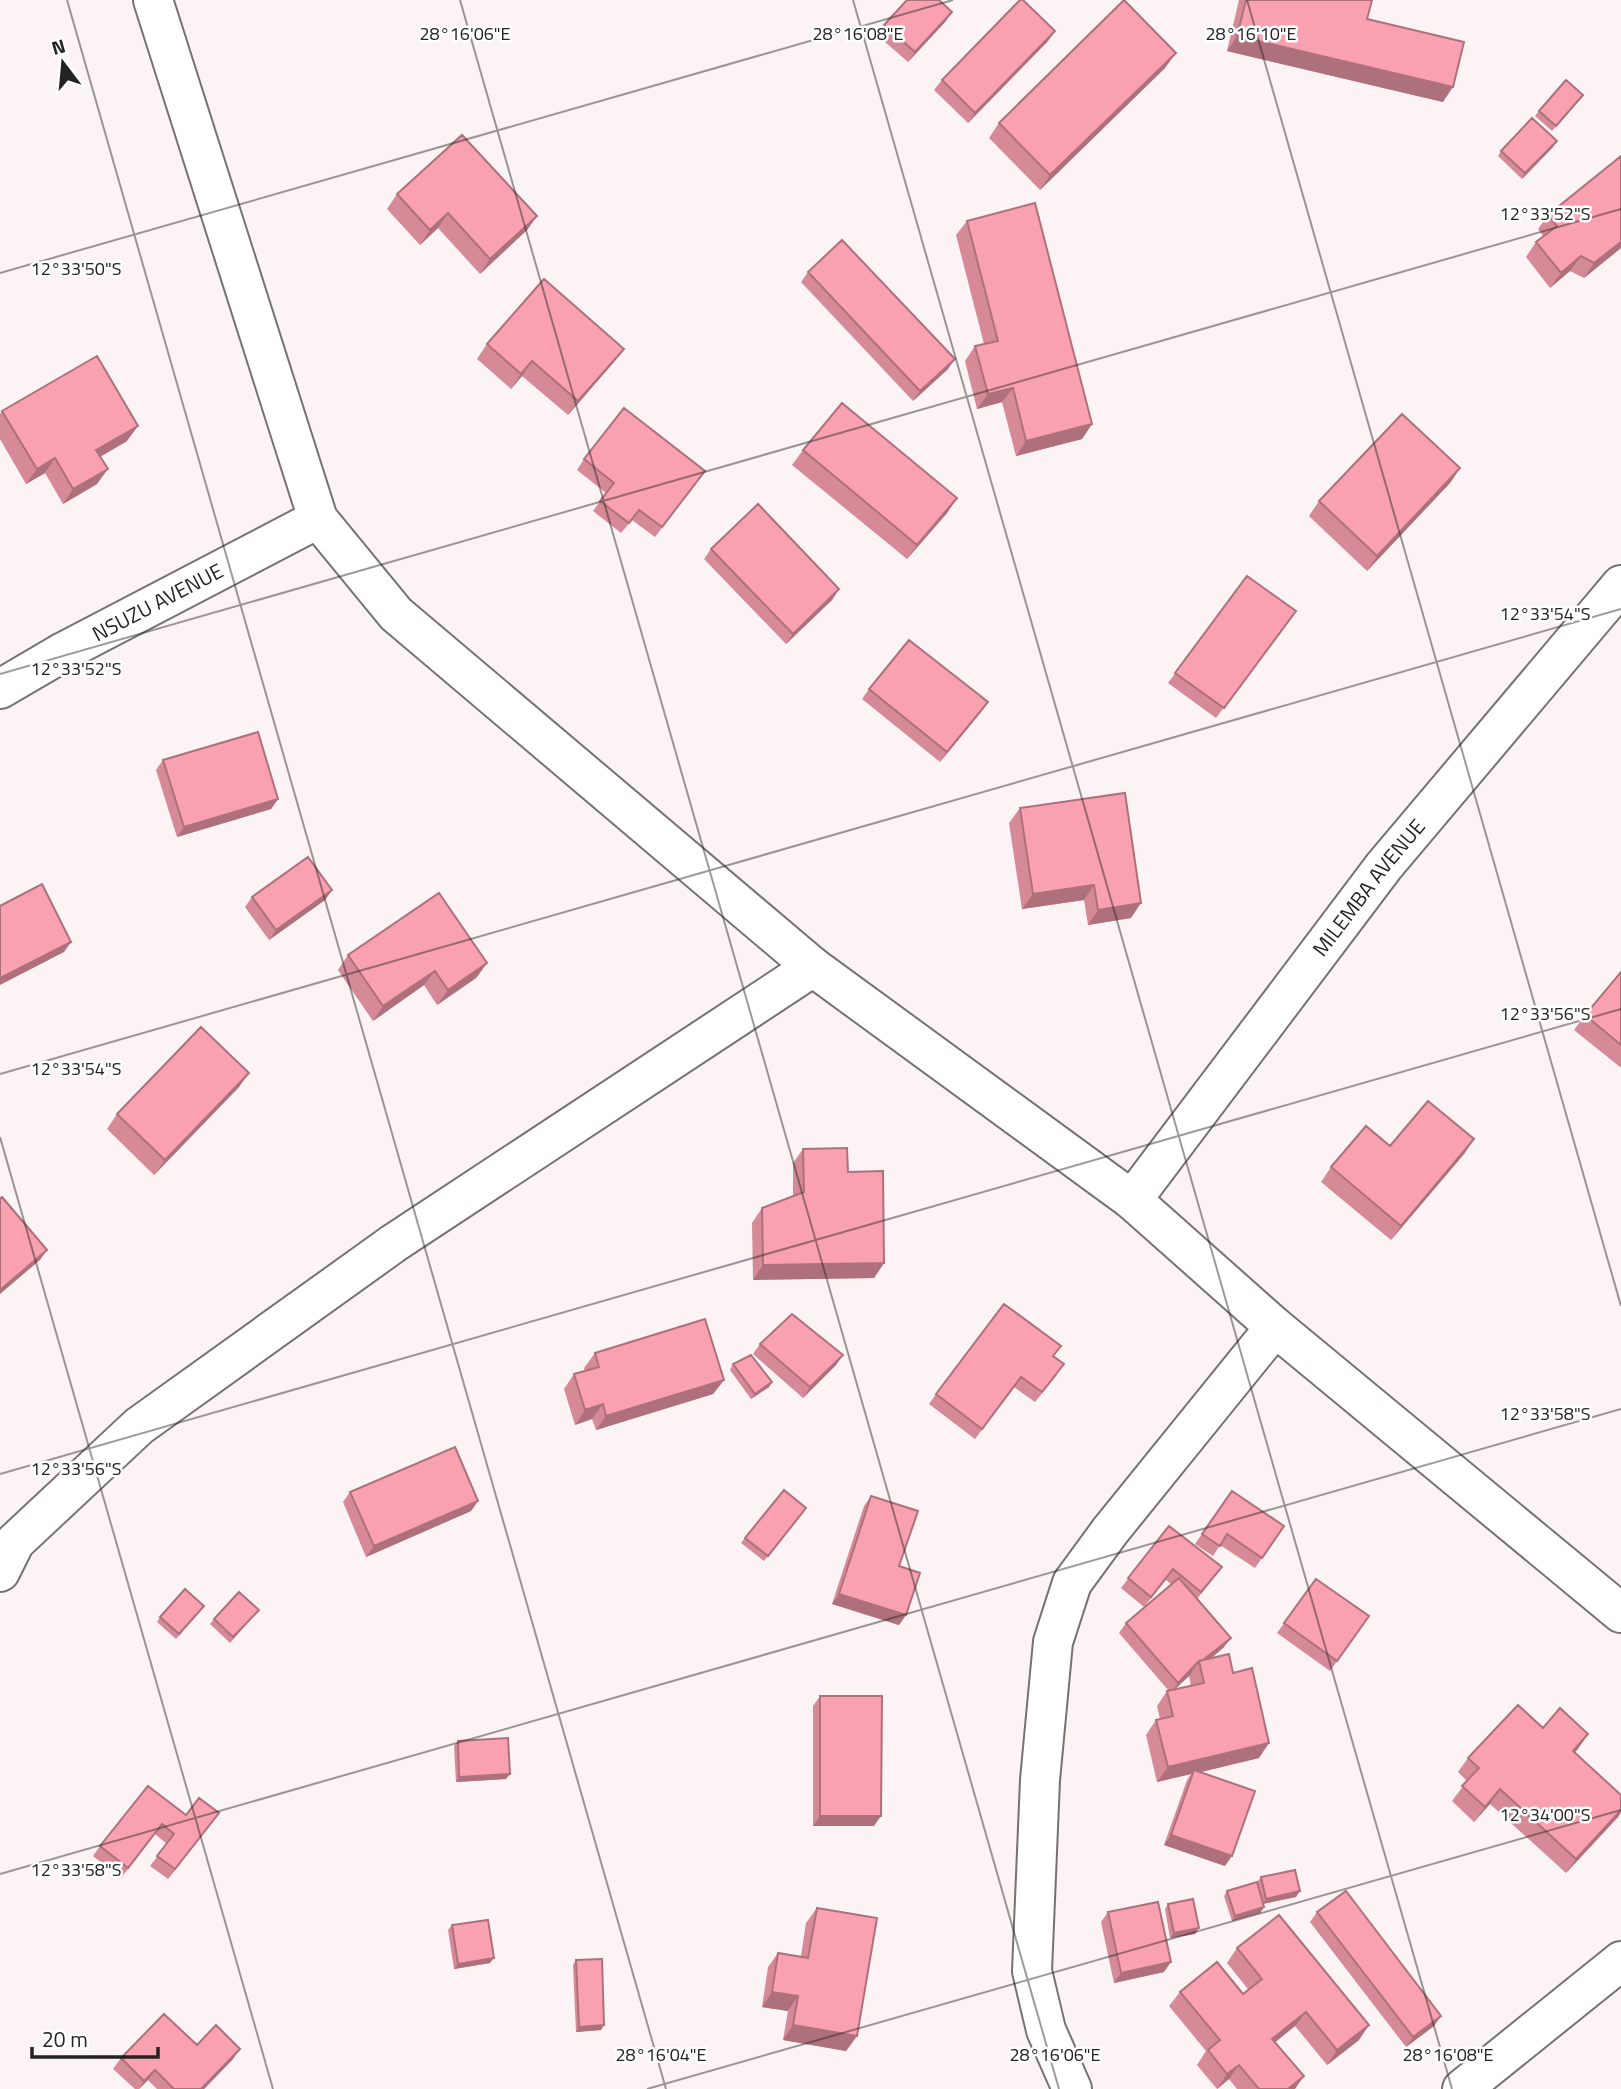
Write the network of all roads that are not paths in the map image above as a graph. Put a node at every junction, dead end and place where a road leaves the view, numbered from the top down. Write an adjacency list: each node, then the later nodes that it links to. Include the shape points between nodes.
1 (153, 0): 2 (street)
2 (318, 519): 4 (street, NSUZU AVENUE); 5 (street, via 396,614)
3 (1621, 585): 6 (street, MILEMBA AVENUE, via 1384,866)
4 (0, 689)
5 (813, 967): 6 (street); 8 (street, via 394,1243 139,1426 15,1542)
6 (1132, 1200): 7 (street)
7 (1275, 1327): 9 (street); 11 (street, via 1072,1583 1053,1642 1032,1971 1046,2030)
8 (0, 1572)
9 (1621, 1613)
10 (1621, 1961): 12 (street)
11 (1072, 2089)
12 (1462, 2089)

